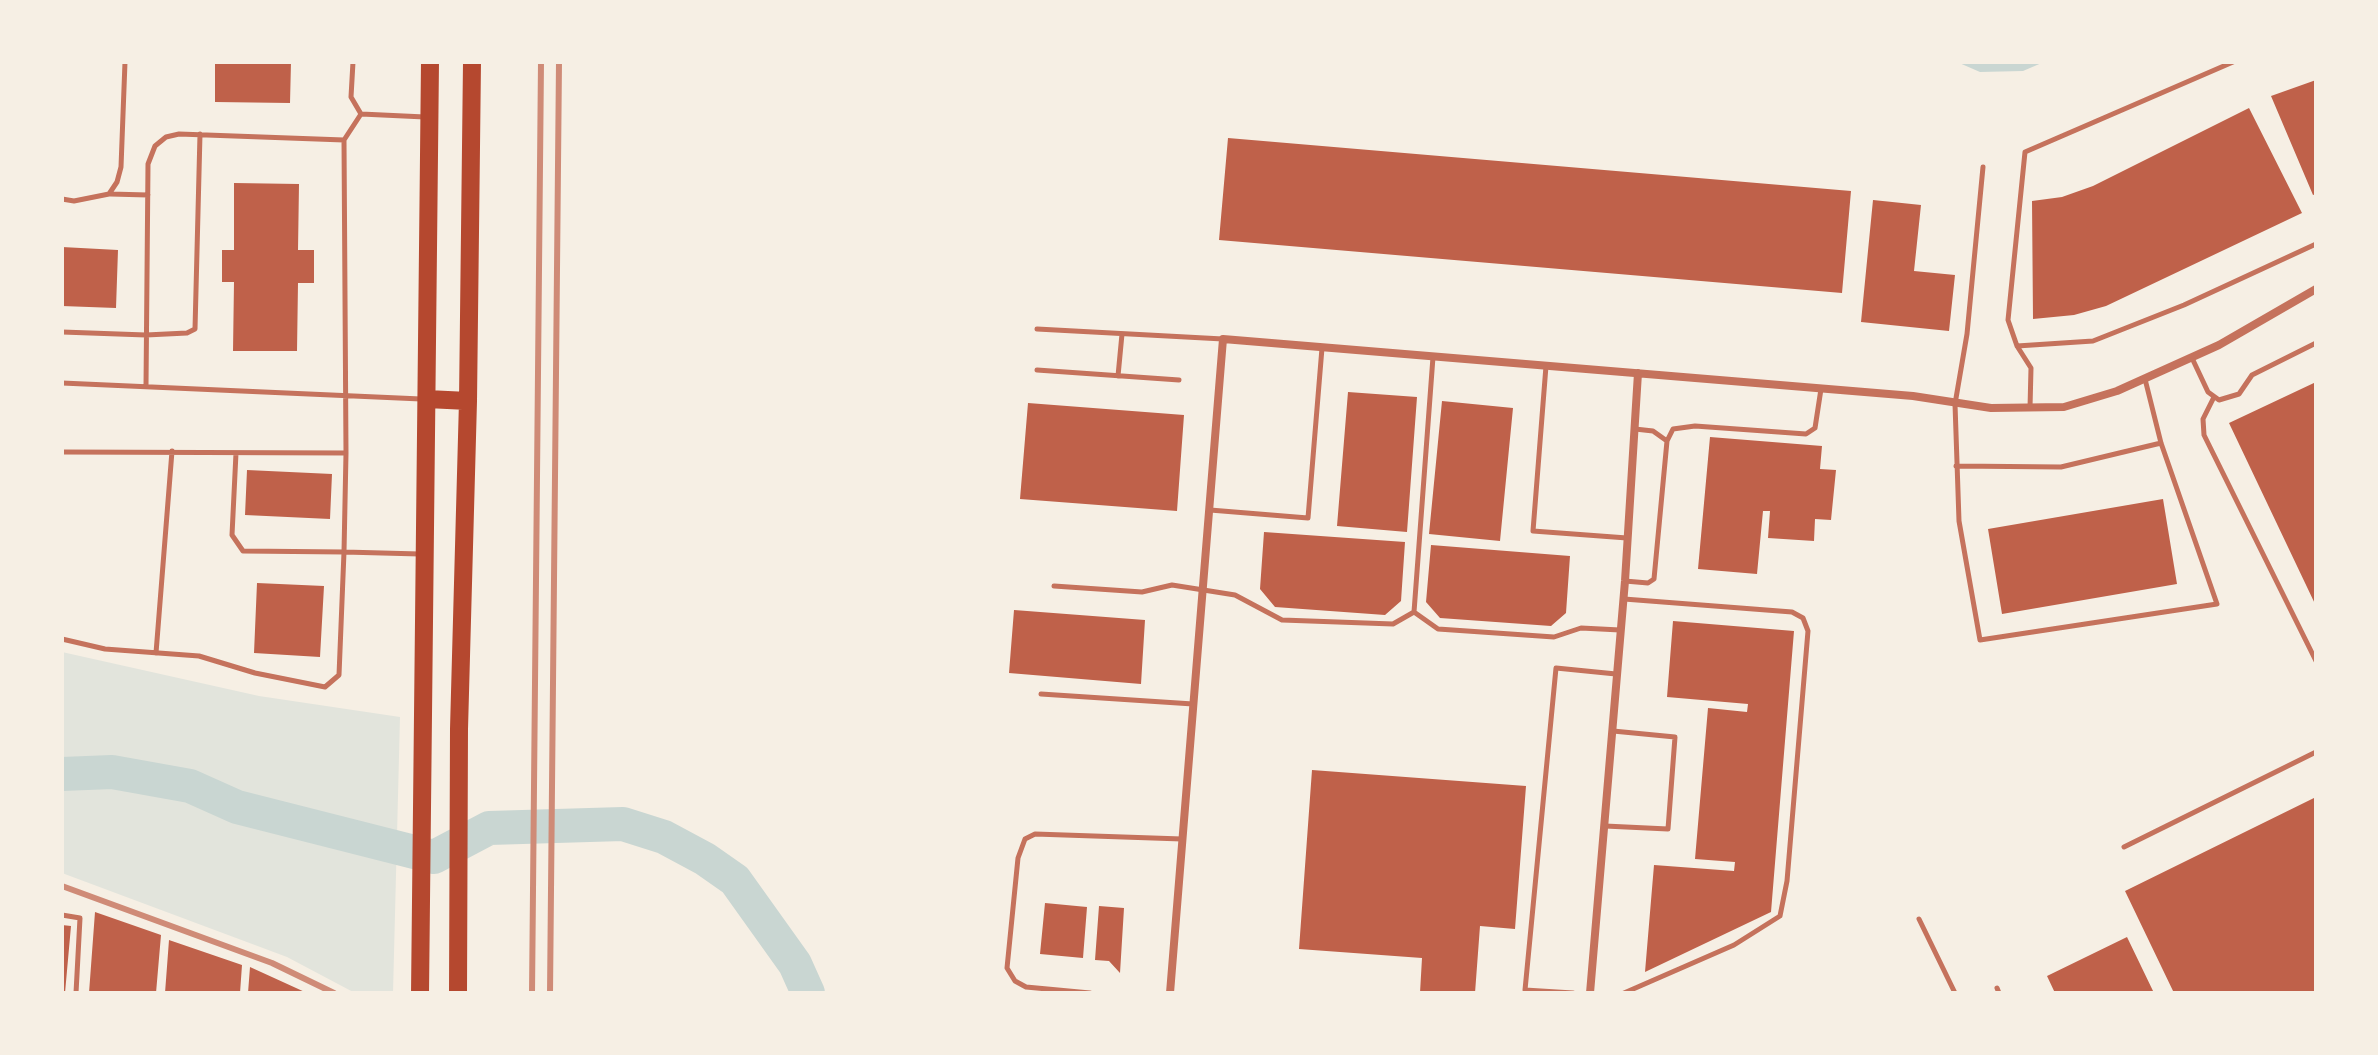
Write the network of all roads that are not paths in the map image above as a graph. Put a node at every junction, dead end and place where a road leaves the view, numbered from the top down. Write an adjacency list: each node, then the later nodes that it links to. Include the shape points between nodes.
1 (125, 62): 11 (lane, via 121,167)
2 (353, 62): 6 (lane, via 351,97)
3 (430, 62): 7 (main road)
4 (472, 62): 38 (main road)
5 (2233, 62): 22 (lane, via 2025,152 2008,320)
6 (361, 114): 7 (lane); 9 (lane)
7 (430, 117): 37 (main road)
8 (200, 134): 9 (lane); 12 (lane, via 166,137 155,146 148,164); 19 (lane, via 195,329)
9 (344, 140): 35 (lane)
10 (1983, 167): 39 (lane)
11 (109, 194): 12 (lane); 13 (lane)
12 (148, 195): 19 (lane)
13 (62, 199)
14 (2316, 244): 22 (lane, via 2093,341)
15 (2316, 289): 25 (street)
16 (1037, 329): 18 (lane)
17 (62, 332): 19 (lane)
18 (1122, 334): 20 (lane); 29 (lane)
19 (146, 335): 33 (lane)
20 (1223, 339): 23 (street); 49 (street)
21 (2316, 343): 36 (lane, via 2252,375 2239,394)
22 (2017, 346): 40 (lane, via 2031,368)
23 (1322, 347): 24 (street); 49 (lane, via 1308,518)
24 (1433, 357): 26 (street); 57 (lane)
25 (2191, 358): 30 (street); 36 (lane)
26 (1546, 366): 28 (street); 50 (lane, via 1533,531)
27 (1037, 370): 29 (lane)
28 (1638, 373): 34 (street); 41 (street)
29 (1118, 376): 31 (lane)
30 (2145, 379): 40 (street, via 2064,407); 43 (lane)
31 (1179, 380)
32 (62, 383): 33 (lane)
33 (146, 386): 35 (lane)
34 (1821, 389): 39 (street); 42 (lane, via 1815,428 1806,434 1695,426 1673,429)
35 (345, 395): 37 (lane); 47 (lane)
36 (2214, 397): 61 (lane, via 2203,419 2204,435)
37 (427, 399): 38 (main road); 52 (main road)
38 (468, 401): 74 (main road)
39 (1955, 404): 40 (street); 48 (lane)
40 (2030, 408)
41 (1635, 429): 42 (lane, via 1653,431); 50 (street)
42 (1667, 441): 53 (lane, via 1654,579)
43 (2161, 443): 48 (lane, via 2061,467); 48 (lane, via 2217,604 1980,640 1959,521)
44 (172, 451): 45 (lane); 46 (lane); 60 (lane)
45 (62, 452)
46 (236, 453): 47 (lane); 51 (lane, via 232,535 243,551)
47 (346, 453): 51 (lane)
48 (1956, 466)
49 (1210, 510): 55 (street)
50 (1627, 538): 53 (street)
51 (344, 552): 52 (lane); 60 (lane, via 339,675 325,687 199,656)
52 (425, 554): 73 (main road)
53 (1625, 581): 56 (street)
54 (1054, 586): 55 (lane, via 1142,592 1172,585)
55 (1204, 590): 57 (lane, via 1235,595 1282,620 1393,624); 64 (street)
56 (1623, 599): 58 (street); 79 (lane, via 1792,612 1803,618 1808,631 1780,916 1734,945)
57 (1414, 612): 58 (lane, via 1438,629 1554,637 1581,628)
58 (1620, 630): 62 (street)
59 (62, 639): 60 (lane)
60 (156, 653)
61 (2316, 661)
62 (1616, 674): 65 (street); 77 (lane, via 1556,668 1525,990)
63 (1041, 694): 64 (lane)
64 (1194, 704): 68 (street)
65 (1612, 731): 67 (street); 67 (lane, via 1675,737 1668,829)
66 (2316, 752): 69 (lane)
67 (1605, 826): 78 (street)
68 (1183, 839): 75 (lane, via 1035,834 1025,839 1018,858 1007,968 1026,987); 76 (street)
69 (2124, 847)
70 (62, 915): 72 (lane, via 80,918)
71 (1919, 919): 80 (lane)
72 (76, 993)
73 (420, 993)
74 (458, 993)
75 (1090, 993)
76 (1170, 993)
77 (1573, 993)
78 (1590, 993)
79 (1624, 993)
80 (1955, 993)

